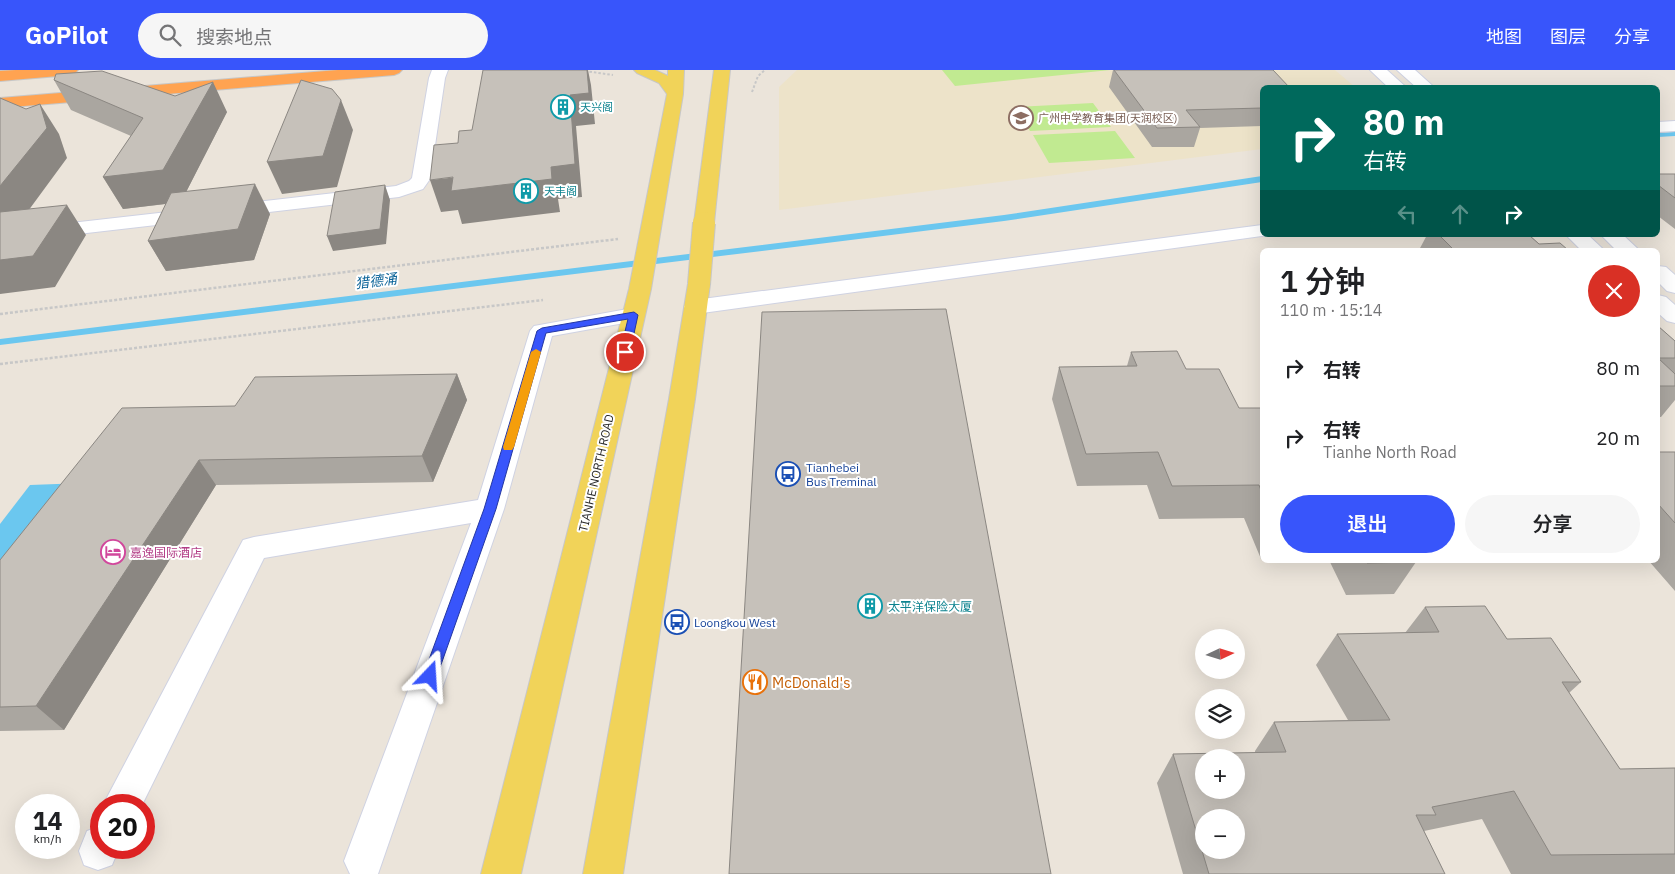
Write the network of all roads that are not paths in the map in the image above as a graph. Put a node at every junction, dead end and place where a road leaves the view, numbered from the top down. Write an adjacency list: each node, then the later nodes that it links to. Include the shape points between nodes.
1 (70, 70): 10 (highway)
2 (242, 70): 14 (highway)
3 (394, 70): 16 (highway)
4 (440, 70): 22 (street, via 421,179 416,185 399,191)
5 (642, 70): 15 (main road, via 665,80)
6 (676, 70): 15 (main road, TIANHE NORTH ROAD)
7 (735, 70): 11 (main road)
8 (1378, 70): 12 (street)
9 (1405, 70): 13 (street)
10 (0, 76)
11 (721, 78): 29 (main road, bridge)
12 (1396, 85)
13 (1422, 85)
14 (0, 91)
15 (674, 94): 30 (main road, TIANHE NORTH ROAD)
16 (0, 103)
17 (1675, 126): 18 (street)
18 (1660, 127)
19 (1675, 141): 20 (street)
20 (1660, 142)
21 (1260, 231): 29 (street)
22 (0, 237)
23 (1578, 237): 25 (street)
24 (1613, 237): 26 (street)
25 (1592, 248)
26 (1626, 248)
27 (1660, 274): 28 (street)
28 (1675, 286)
29 (697, 295): 37 (main road)
30 (637, 302): 33 (street, via 542,331); 36 (main road, TIANHE NORTH ROAD)
31 (1660, 304): 32 (street)
32 (1675, 316)
33 (490, 509): 34 (street, via 254,548); 35 (street)
34 (128, 794)
35 (364, 861)
36 (501, 874)
37 (603, 874)

